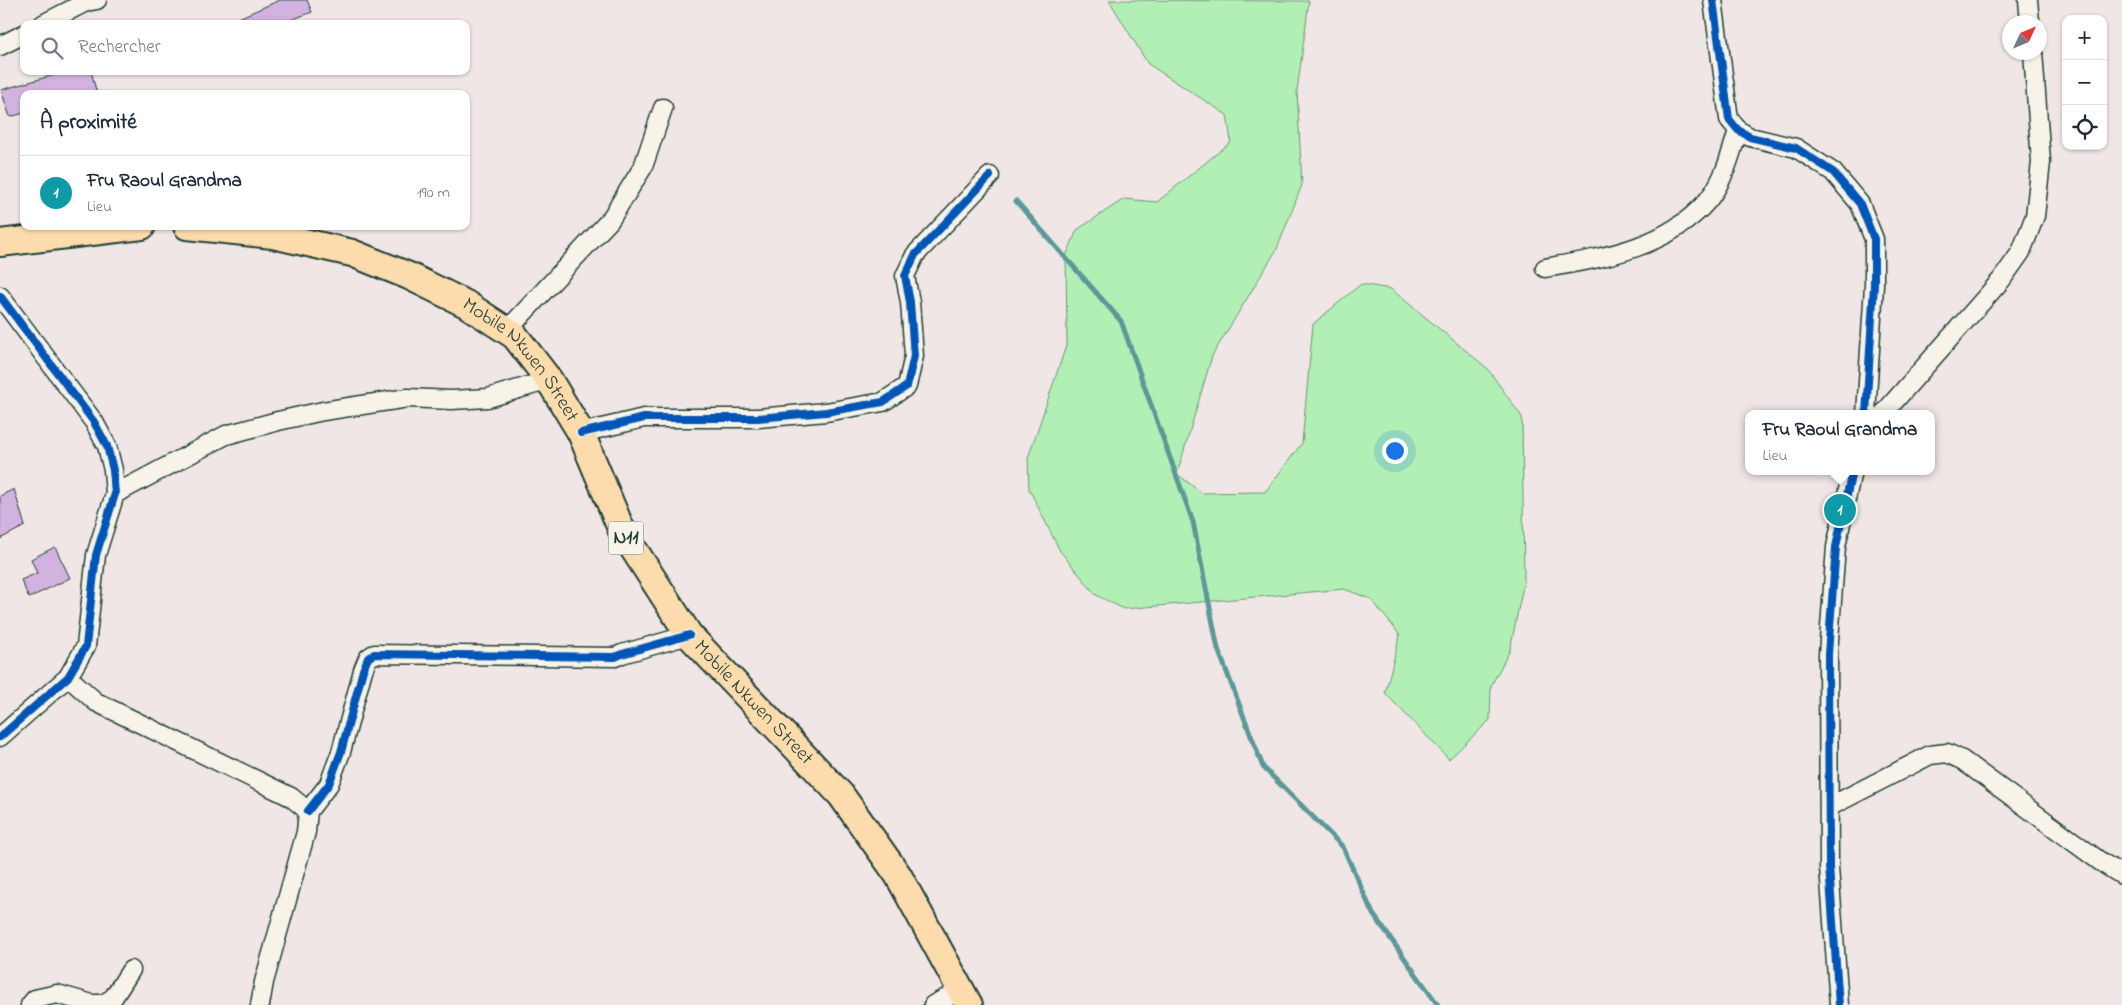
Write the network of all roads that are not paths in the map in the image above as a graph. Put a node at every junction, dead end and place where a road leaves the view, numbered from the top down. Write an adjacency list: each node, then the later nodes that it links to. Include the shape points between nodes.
1 (1713, 0): 10 (street, via 1729,119)
2 (2028, 0): 4 (street)
3 (89, 1): 5 (street)
4 (2029, 15)
5 (51, 20)
6 (20, 36): 7 (street)
7 (0, 46)
8 (2033, 60): 20 (street, via 2041,162 2036,216 2020,252 2002,279)
9 (663, 108): 17 (street, via 643,167 610,220 514,323)
10 (1738, 130): 15 (street, via 1729,163 1709,199 1688,220 1656,239 1603,258); 19 (street, via 1750,137 1796,148 1833,172 1860,204 1874,240)
11 (990, 176): 21 (street, via 915,256 905,276 914,356 908,386 883,402 826,412 758,418 644,418)
12 (109, 230): 14 (highway)
13 (225, 230): 17 (highway, Mobile Nkwen Street / N11, via 273,235 352,253 466,304)
14 (0, 243)
15 (1545, 268)
16 (0, 296): 23 (street, via 94,422 107,446)
17 (514, 336): 18 (highway, Mobile Nkwen Street / N11)
18 (549, 380): 21 (highway, Mobile Nkwen Street / N11); 23 (street, via 488,398 408,398 278,421 226,435)
19 (1866, 410)
20 (1887, 410)
21 (581, 433): 24 (highway, Mobile Nkwen Street / N11, via 622,531)
22 (1851, 475): 27 (street, via 1836,547 1828,654)
23 (115, 494): 25 (street, via 96,555 86,646)
24 (689, 635): 28 (street, via 615,657 374,654 362,670 341,752 329,784); 31 (highway, Mobile Nkwen Street / N11, via 841,795 898,876)
25 (68, 677): 26 (street); 28 (street, via 96,702 291,797)
26 (0, 737)
27 (1829, 807): 29 (street, via 1930,755 1947,753 1962,760); 35 (street, via 1829,867)
28 (308, 811): 33 (street, via 306,832)
29 (2122, 875)
30 (131, 970): 32 (street, via 113,998 103,1004 57,994 34,999)
31 (965, 997): 34 (street)
32 (30, 1005)
33 (260, 1005)
34 (933, 1005)
35 (1839, 1005)

